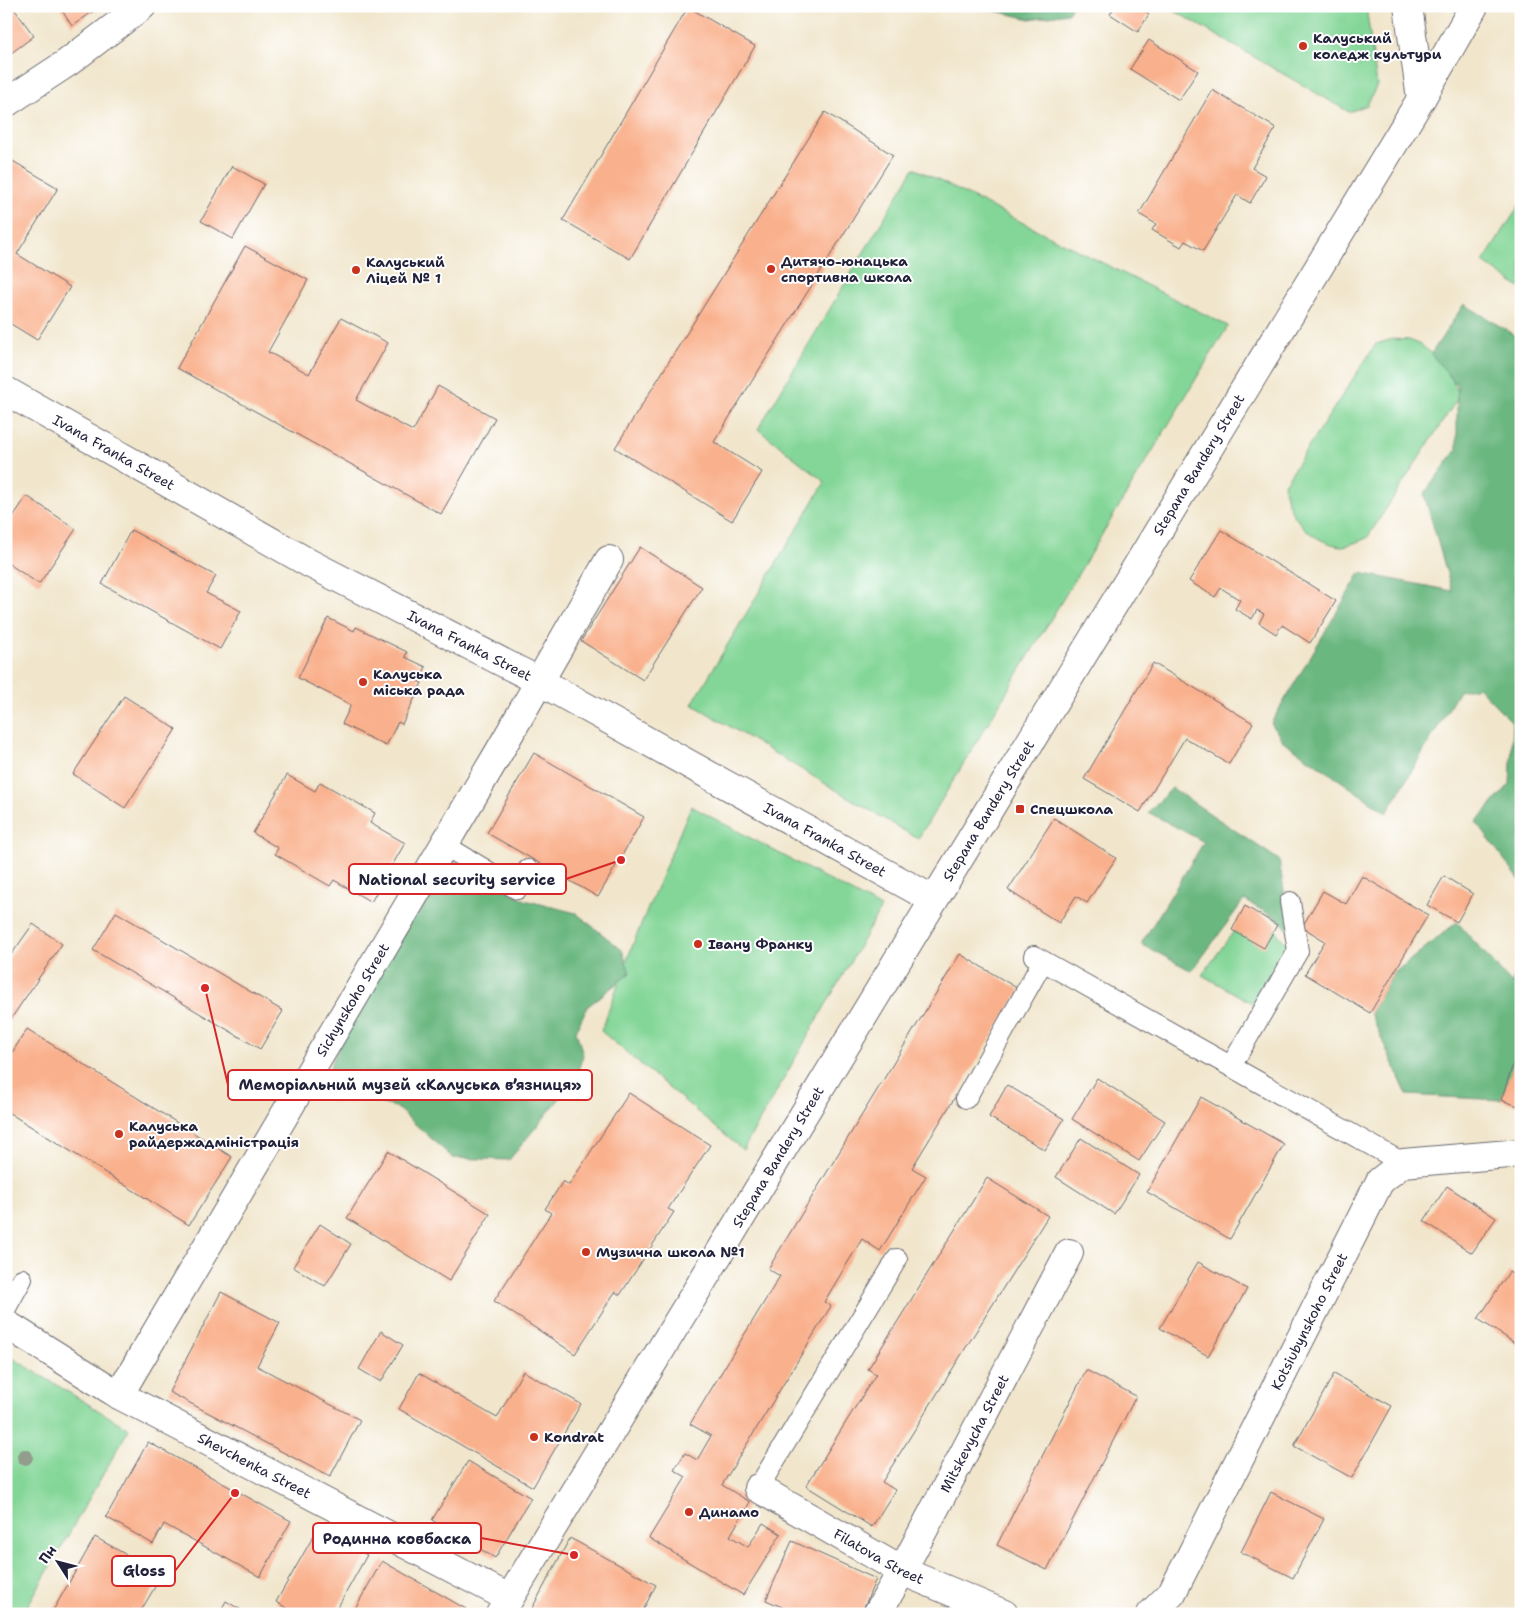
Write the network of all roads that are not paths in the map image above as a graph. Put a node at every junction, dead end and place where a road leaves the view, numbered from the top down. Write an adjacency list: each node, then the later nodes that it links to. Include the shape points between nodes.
1 (142, 6): 5 (street, via 67,63)
2 (1408, 6): 4 (street)
3 (1474, 6): 4 (street, Stepana Bandery Street)
4 (1421, 99): 11 (street, Stepana Bandery Street)
5 (6, 103)
6 (6, 391): 8 (street, Ivana Franka Street, via 309,562)
7 (609, 560): 8 (street, Sichynskoho Street)
8 (539, 681): 9 (street, Sichynskoho Street); 11 (street, Ivana Franka Street)
9 (444, 845): 10 (lane, via 517,888); 22 (street, Sichynskoho Street)
10 (528, 870)
11 (934, 900): 25 (street, Stepana Bandery Street)
12 (1290, 902): 13 (lane, via 1298,951)
13 (1231, 1066): 14 (lane, via 1039,959); 16 (lane)
14 (966, 1098)
15 (1521, 1153): 16 (street)
16 (1403, 1163): 28 (street, Kotsiubynskoho Street, via 1380,1180 1172,1593)
17 (1069, 1253): 24 (street, Mitskevycha Street)
18 (897, 1259): 23 (lane)
19 (22, 1280): 20 (lane)
20 (6, 1308)
21 (6, 1324): 22 (street, Shevchenka Street)
22 (119, 1394): 25 (street, Shevchenka Street)
23 (758, 1488): 24 (street, Filatova Street)
24 (902, 1571): 26 (street, Mitskevycha Street); 27 (street, Filatova Street)
25 (505, 1606)
26 (877, 1614)
27 (1004, 1614)
28 (1151, 1614)

